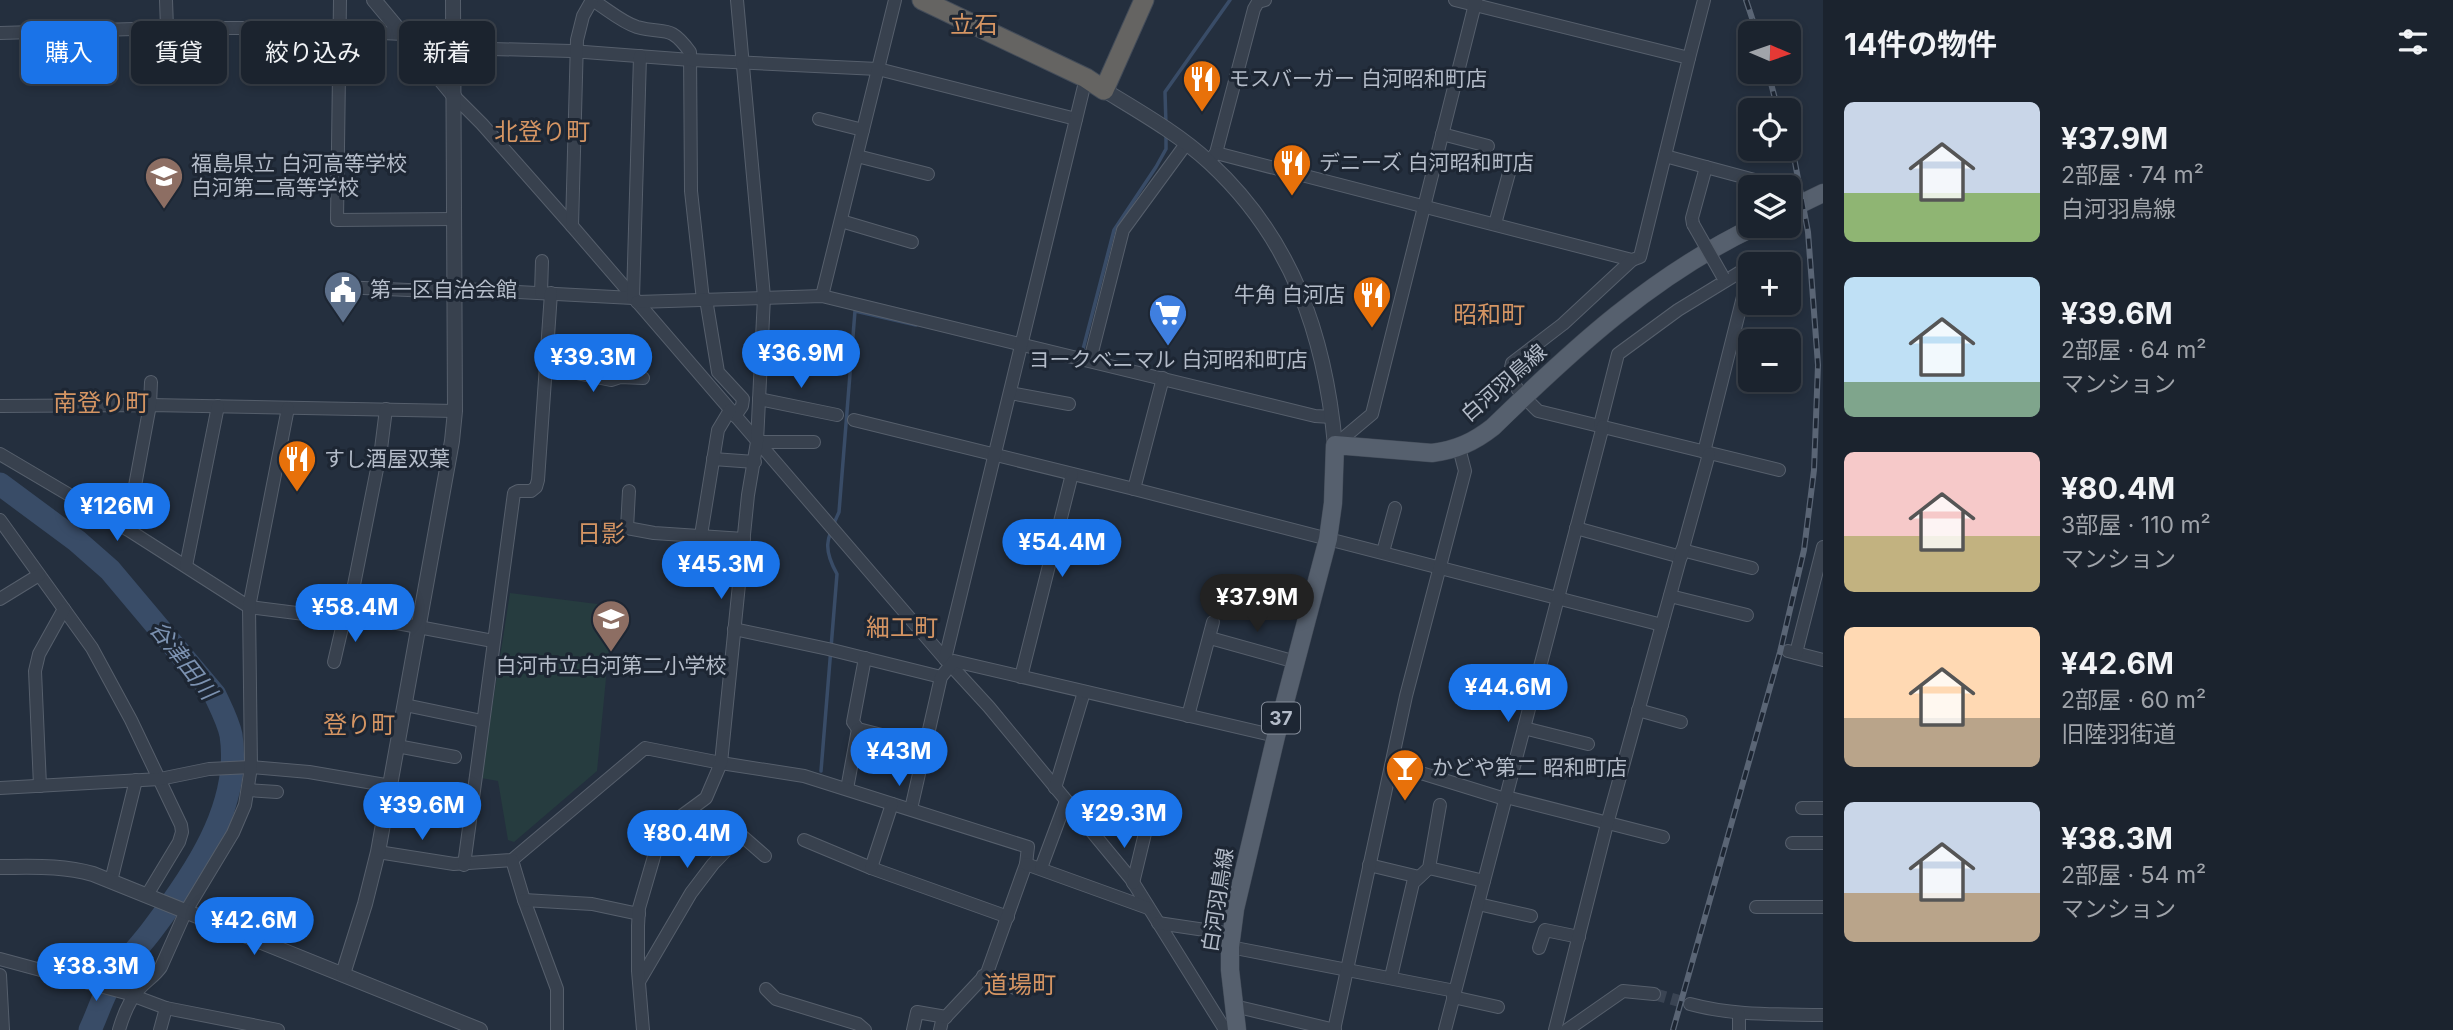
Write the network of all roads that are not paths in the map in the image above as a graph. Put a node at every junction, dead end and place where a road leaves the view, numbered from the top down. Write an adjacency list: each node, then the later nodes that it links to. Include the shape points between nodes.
1 (166, 0): 14 (street)
2 (340, 0): 15 (street)
3 (374, 0): 18 (street)
4 (453, 0): 16 (street)
5 (592, 0): 21 (street, via 583,16); 24 (street, via 634,26 679,37)
6 (737, 0): 25 (street)
7 (895, 0): 26 (street)
8 (922, 0): 27 (highway)
9 (1144, 0): 31 (highway)
10 (1265, 0): 41 (street, via 1254,9)
11 (1455, 0): 13 (street)
12 (1704, 0): 23 (street)
13 (1475, 3): 23 (street); 36 (street)
14 (167, 21)
15 (340, 21)
16 (453, 21)
17 (131, 29): 19 (street)
18 (399, 29)
19 (0, 33)
20 (495, 50): 21 (street)
21 (577, 53): 22 (street); 52 (street)
22 (640, 56): 24 (street); 65 (street)
23 (1689, 58): 40 (street)
24 (691, 61): 25 (street); 64 (street, via 691,191)
25 (741, 63): 26 (street); 63 (street)
26 (878, 69): 33 (street); 35 (street)
27 (1086, 78): 31 (highway); 33 (street)
28 (339, 84): 49 (street, via 337,220)
29 (444, 84): 32 (street)
30 (454, 84): 32 (street)
31 (1104, 90): 37 (street)
32 (454, 96): 49 (street); 52 (street)
33 (1076, 119): 67 (street)
34 (819, 120): 35 (street)
35 (863, 130): 39 (street)
36 (1442, 134): 38 (street); 48 (street)
37 (1186, 144): 41 (street); 68 (street, via 1122,230)
38 (1488, 146)
39 (857, 156): 44 (street); 50 (street)
40 (1665, 156): 43 (street); 55 (street, via 1640,257)
41 (1212, 157): 48 (street); 85 (street, via 1259,217 1295,278 1319,343)
42 (1512, 162): 51 (street)
43 (1706, 167): 45 (street); 58 (street, bridge, via 1692,218)
44 (928, 174)
45 (1738, 176)
46 (1823, 194): 47 (main road)
47 (1801, 204)
48 (1423, 206): 51 (street); 90 (street, via 1372,414)
49 (454, 219): 60 (street)
50 (841, 221): 54 (street); 62 (street)
51 (1494, 225): 55 (street)
52 (572, 226): 65 (street)
53 (1738, 235): 74 (main road, 白河羽鳥線, via 1660,280)
54 (912, 242)
55 (1632, 260): 74 (street, via 1563,324 1512,363 1511,381)
56 (542, 261): 61 (street)
57 (1738, 273): 58 (street)
58 (1724, 279): 87 (street, via 1618,354)
59 (341, 287): 60 (street)
60 (453, 292): 61 (street); 82 (street)
61 (546, 293): 65 (street); 69 (street)
62 (822, 296): 63 (street); 67 (street)
63 (764, 298): 64 (street); 75 (street)
64 (704, 299): 65 (street); 83 (street, via 718,372 743,399 742,406)
65 (635, 300): 83 (street)
66 (1739, 315): 92 (street)
67 (1022, 343): 68 (street); 73 (street)
68 (1090, 360): 71 (street)
69 (547, 367): 70 (street, via 611,380); 127 (street, via 538,480 531,491 514,493)
70 (643, 378)
71 (1163, 378): 85 (street); 99 (street)
72 (151, 382): 77 (street)
73 (1010, 393): 76 (street); 94 (street)
74 (1524, 396): 87 (street, via 1538,411); 91 (main road, 白河羽鳥線, via 1482,435)
75 (759, 398): 84 (street); 88 (street)
76 (1069, 404)
77 (150, 405): 78 (street); 79 (street); 104 (street)
78 (0, 406)
79 (218, 407): 80 (street); 111 (street)
80 (288, 408): 81 (street); 118 (street)
81 (386, 409): 82 (street); 121 (street, via 351,602)
82 (455, 411): 124 (street)
83 (732, 413): 88 (street); 95 (street, via 718,430)
84 (837, 415)
85 (1332, 417): 90 (street)
86 (855, 420): 94 (street)
87 (1602, 426): 92 (street); 103 (street)
88 (757, 442): 89 (street); 96 (street); 131 (street)
89 (814, 442)
90 (1335, 445): 91 (main road, 白河羽鳥線, via 1416,453); 107 (main road, 白河羽鳥線 / 37)
91 (1459, 448): 112 (street, via 1465,471)
92 (1706, 453): 97 (street); 110 (street)
93 (0, 454): 104 (street)
94 (994, 455): 98 (street); 131 (street)
95 (713, 459): 96 (street); 105 (street)
96 (755, 462): 106 (street)
97 (1779, 470)
98 (1072, 474): 99 (street); 134 (street)
99 (1134, 489): 107 (street)
100 (629, 491): 105 (street, via 627,528)
101 (1395, 508): 109 (street)
102 (0, 520): 114 (street)
103 (1576, 528): 110 (street); 116 (street)
104 (127, 529): 111 (street)
105 (701, 535): 106 (street)
106 (744, 539): 125 (street)
107 (1328, 539): 109 (street); 132 (main road, 白河羽鳥線 / 37)
108 (1823, 547): 129 (street, via 1792,652)
109 (1383, 552): 112 (street)
110 (1681, 553): 113 (street); 115 (street)
111 (186, 566): 118 (street)
112 (1439, 568): 116 (street); 149 (street)
113 (1752, 568)
114 (40, 575): 117 (street); 119 (street)
115 (1671, 596): 120 (street); 123 (street)
116 (1558, 597): 123 (street); 141 (street)
117 (0, 599)
118 (249, 607): 121 (street); 150 (street)
119 (64, 609): 151 (street, via 92,648); 153 (street, via 39,654 35,671)
120 (1747, 615)
121 (344, 619): 124 (street, via 365,617); 130 (street)
122 (1213, 622): 126 (street)
123 (1662, 625): 137 (street)
124 (419, 627): 127 (street); 136 (street)
125 (734, 629): 128 (street); 148 (street)
126 (1210, 638): 132 (street); 138 (street)
127 (493, 641): 139 (street)
128 (865, 658): 133 (street); 142 (street, via 853,722)
129 (1823, 660)
130 (334, 662)
131 (947, 662): 133 (street); 134 (street); 156 (street)
132 (1296, 662): 143 (main road, 白河羽鳥線 / 37)
133 (941, 677): 146 (street)
134 (1021, 677): 135 (street)
135 (1084, 692): 138 (street); 156 (street)
136 (405, 705): 139 (street); 145 (street)
137 (1638, 710): 140 (street); 167 (street)
138 (1188, 716): 143 (street)
139 (482, 721): 177 (street)
140 (1681, 722)
141 (1524, 727): 144 (street); 160 (street)
142 (858, 729): 146 (street); 157 (street)
143 (1276, 736): 198 (main road, 白河羽鳥線 / 37)
144 (1588, 744)
145 (397, 746): 147 (street); 154 (street)
146 (925, 746): 166 (street)
147 (455, 757)
148 (721, 763): 157 (street, via 804,776); 175 (street, via 645,748); 193 (street, via 706,798 661,831)
149 (1392, 764): 160 (street); 178 (street)
150 (251, 766): 151 (street); 154 (street); 158 (street)
151 (160, 779): 152 (street); 186 (street, via 182,832)
152 (136, 780): 153 (street); 183 (street)
153 (40, 786): 155 (street)
154 (391, 786): 173 (street)
155 (0, 788)
156 (1055, 788): 161 (street)
157 (847, 789): 162 (street)
158 (248, 790): 159 (street); 192 (street, via 233,832)
159 (277, 792)
160 (1506, 798): 167 (street); 184 (street)
161 (1066, 801): 181 (street); 185 (street)
162 (892, 804): 166 (street); 180 (street)
163 (1440, 805): 182 (street)
164 (1802, 808): 165 (street)
165 (1823, 808)
166 (911, 810): 176 (street, via 1028,847)
167 (1607, 824): 169 (street); 197 (street)
168 (1147, 825): 185 (street)
169 (1663, 837)
170 (804, 840): 180 (street)
171 (1792, 843): 172 (street)
172 (1823, 843)
173 (378, 852): 177 (street); 202 (street)
174 (765, 856): 206 (street, via 741,835 691,893)
175 (512, 860): 177 (street); 187 (street)
176 (1026, 864): 181 (street); 195 (street)
177 (464, 865)
178 (1369, 865): 182 (street); 201 (street)
179 (0, 867): 183 (street, via 75,869)
180 (871, 868): 195 (street)
181 (1041, 868): 191 (street)
182 (1424, 872): 184 (street); 205 (street, via 1413,883)
183 (111, 880): 186 (street)
184 (1484, 881): 188 (street)
185 (1133, 883): 191 (street)
186 (149, 896): 192 (street)
187 (524, 900): 193 (street, via 592,904); 225 (street, via 558,989)
188 (1478, 904): 194 (street); 209 (street)
189 (1756, 906): 190 (street)
190 (1823, 907)
191 (1148, 908): 196 (street)
192 (182, 910): 202 (street); 211 (street, via 161,967)
193 (639, 914): 206 (street)
194 (1531, 916)
195 (1008, 917): 204 (street)
196 (1158, 923): 198 (street); 230 (street)
197 (1579, 937): 199 (street, via 1545,930); 234 (street)
198 (1231, 941): 201 (street); 213 (main road, 白河羽鳥線 / 37)
199 (1539, 948)
200 (0, 959): 211 (street)
201 (1346, 970): 205 (street); 232 (street)
202 (343, 974): 224 (street)
203 (0, 975): 220 (street)
204 (983, 976): 208 (street); 218 (street)
205 (1391, 977): 209 (street)
206 (639, 981): 226 (street)
207 (766, 989): 227 (street, via 776,999)
208 (1020, 990)
209 (1454, 994): 214 (street); 233 (street)
210 (1654, 994): 235 (street, via 1622,991)
211 (130, 995): 215 (street); 221 (street)
212 (1690, 1004): 216 (street)
213 (1234, 1006): 231 (main road, 白河羽鳥線 / 37); 232 (street)
214 (1498, 1007)
215 (166, 1008): 219 (street); 222 (street)
216 (1739, 1014): 217 (street); 236 (street)
217 (1823, 1015)
218 (946, 1017): 228 (street, via 916,1013); 229 (street)
219 (213, 1024): 223 (street)
220 (3, 1030)
221 (119, 1030)
222 (160, 1030)
223 (278, 1030)
224 (480, 1030)
225 (557, 1030)
226 (643, 1030)
227 (865, 1030)
228 (913, 1030)
229 (940, 1030)
230 (1228, 1030)
231 (1237, 1030)
232 (1334, 1030)
233 (1445, 1030)
234 (1555, 1030)
235 (1567, 1030)
236 (1739, 1030)

